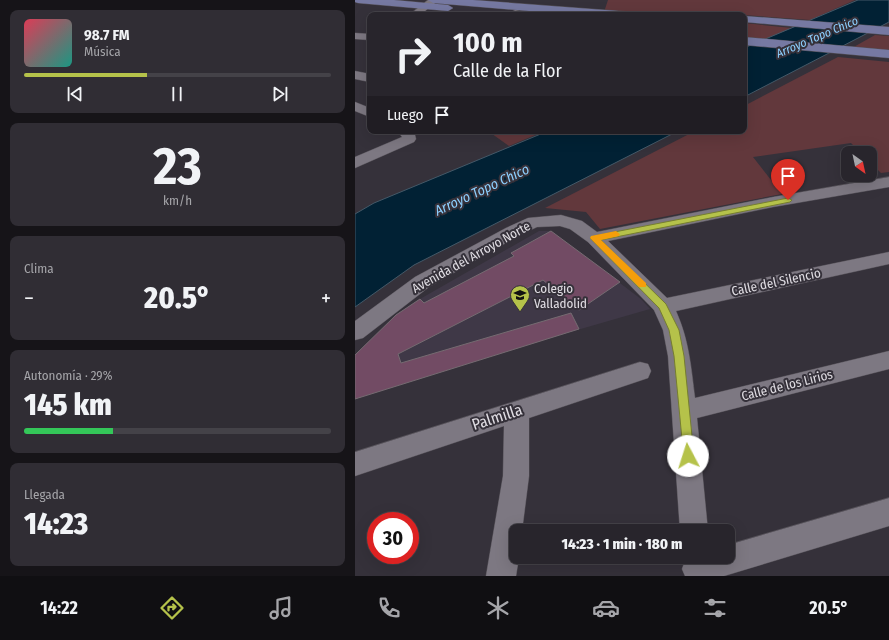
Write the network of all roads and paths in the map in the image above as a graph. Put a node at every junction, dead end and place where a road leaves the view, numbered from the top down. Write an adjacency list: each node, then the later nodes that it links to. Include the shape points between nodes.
1 (357, 0): 2 (street)
2 (431, 2): 3 (street); 4 (street); 5 (street)
3 (418, 12)
4 (500, 12)
5 (572, 12)
6 (747, 19): 7 (street)
7 (885, 31)
8 (355, 36): 9 (street)
9 (367, 37)
10 (747, 41): 11 (street)
11 (889, 54)
12 (355, 75): 13 (street)
13 (367, 77)
14 (355, 106): 15 (street)
15 (367, 112)
16 (408, 134): 17 (street, via 411,137 403,143)
17 (355, 163)
18 (889, 182): 19 (street)
19 (594, 238): 21 (street, Avenida del Arroyo Norte); 22 (street, Avenida del Arroyo Norte, via 576,225 561,220 534,222 423,282)
20 (889, 258): 21 (street, Calle del Silencio)
21 (663, 306): 26 (street, via 674,330)
22 (355, 332)
23 (889, 360): 26 (street, Calle de los Lirios)
24 (640, 371): 25 (street, Palmilla)
25 (517, 410): 27 (street, Palmilla); 31 (street, via 516,476)
26 (684, 411): 29 (street)
27 (356, 467)
28 (889, 512): 30 (street)
29 (693, 524)
30 (697, 567)
31 (501, 576)

